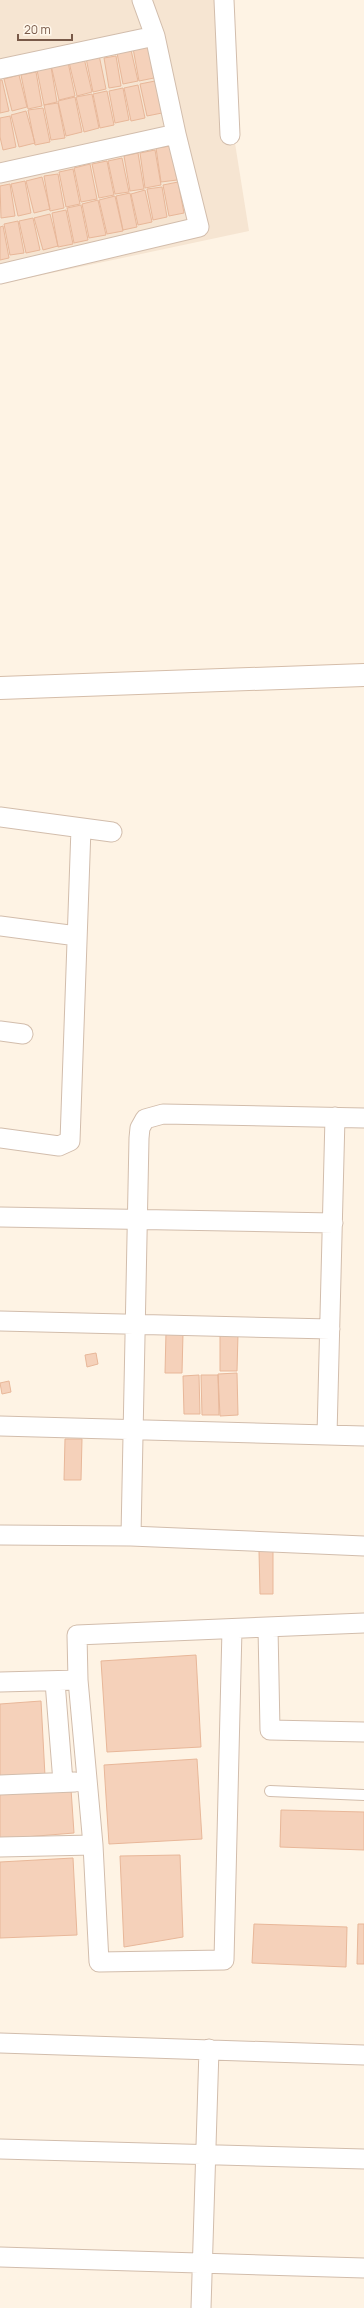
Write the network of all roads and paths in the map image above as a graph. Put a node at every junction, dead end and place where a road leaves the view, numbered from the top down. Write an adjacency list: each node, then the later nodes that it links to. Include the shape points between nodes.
1 (142, 0): 3 (street)
2 (224, 0): 6 (street)
3 (155, 36): 4 (street); 5 (street)
4 (0, 69)
5 (176, 134): 7 (street); 8 (street, via 199,227)
6 (230, 135)
7 (0, 172)
8 (0, 274)
9 (364, 675): 10 (street)
10 (0, 688)
11 (0, 817): 12 (street)
12 (80, 828): 13 (street); 15 (street)
13 (112, 832)
14 (0, 926): 15 (street)
15 (77, 936): 20 (street, via 70,1141 59,1146)
16 (0, 1031): 17 (street)
17 (23, 1034)
18 (335, 1117): 19 (street); 22 (street, via 163,1114 145,1119 140,1128 139,1138); 23 (street)
19 (364, 1118)
20 (0, 1138)
21 (0, 1217): 22 (street)
22 (137, 1219): 23 (street); 25 (street)
23 (333, 1223): 26 (street)
24 (0, 1321): 25 (street)
25 (134, 1324): 26 (street); 28 (street)
26 (330, 1329): 29 (street)
27 (0, 1426): 28 (street)
28 (133, 1431): 29 (street); 32 (street)
29 (327, 1435): 30 (street)
30 (364, 1436)
31 (0, 1535): 32 (street)
32 (131, 1536): 33 (street)
33 (364, 1546)
34 (364, 1623): 35 (street)
35 (268, 1628): 36 (street); 40 (street, via 270,1730)
36 (232, 1629): 37 (street, via 77,1635); 46 (street, via 224,1960 99,1962)
37 (78, 1680): 39 (street); 41 (street)
38 (0, 1682): 39 (street)
39 (55, 1682): 42 (street)
40 (364, 1732)
41 (87, 1781): 42 (street); 46 (street)
42 (64, 1782): 43 (street)
43 (0, 1785)
44 (270, 1791): 45 (lane)
45 (364, 1795)
46 (92, 1845): 47 (street)
47 (0, 1847)
48 (0, 2043): 49 (street)
49 (209, 2049): 50 (street); 52 (street)
50 (364, 2055)
51 (0, 2149): 52 (street)
52 (205, 2154): 53 (street); 55 (street)
53 (364, 2159)
54 (0, 2258): 55 (street)
55 (202, 2264): 56 (street); 57 (street)
56 (364, 2268)
57 (201, 2308)

